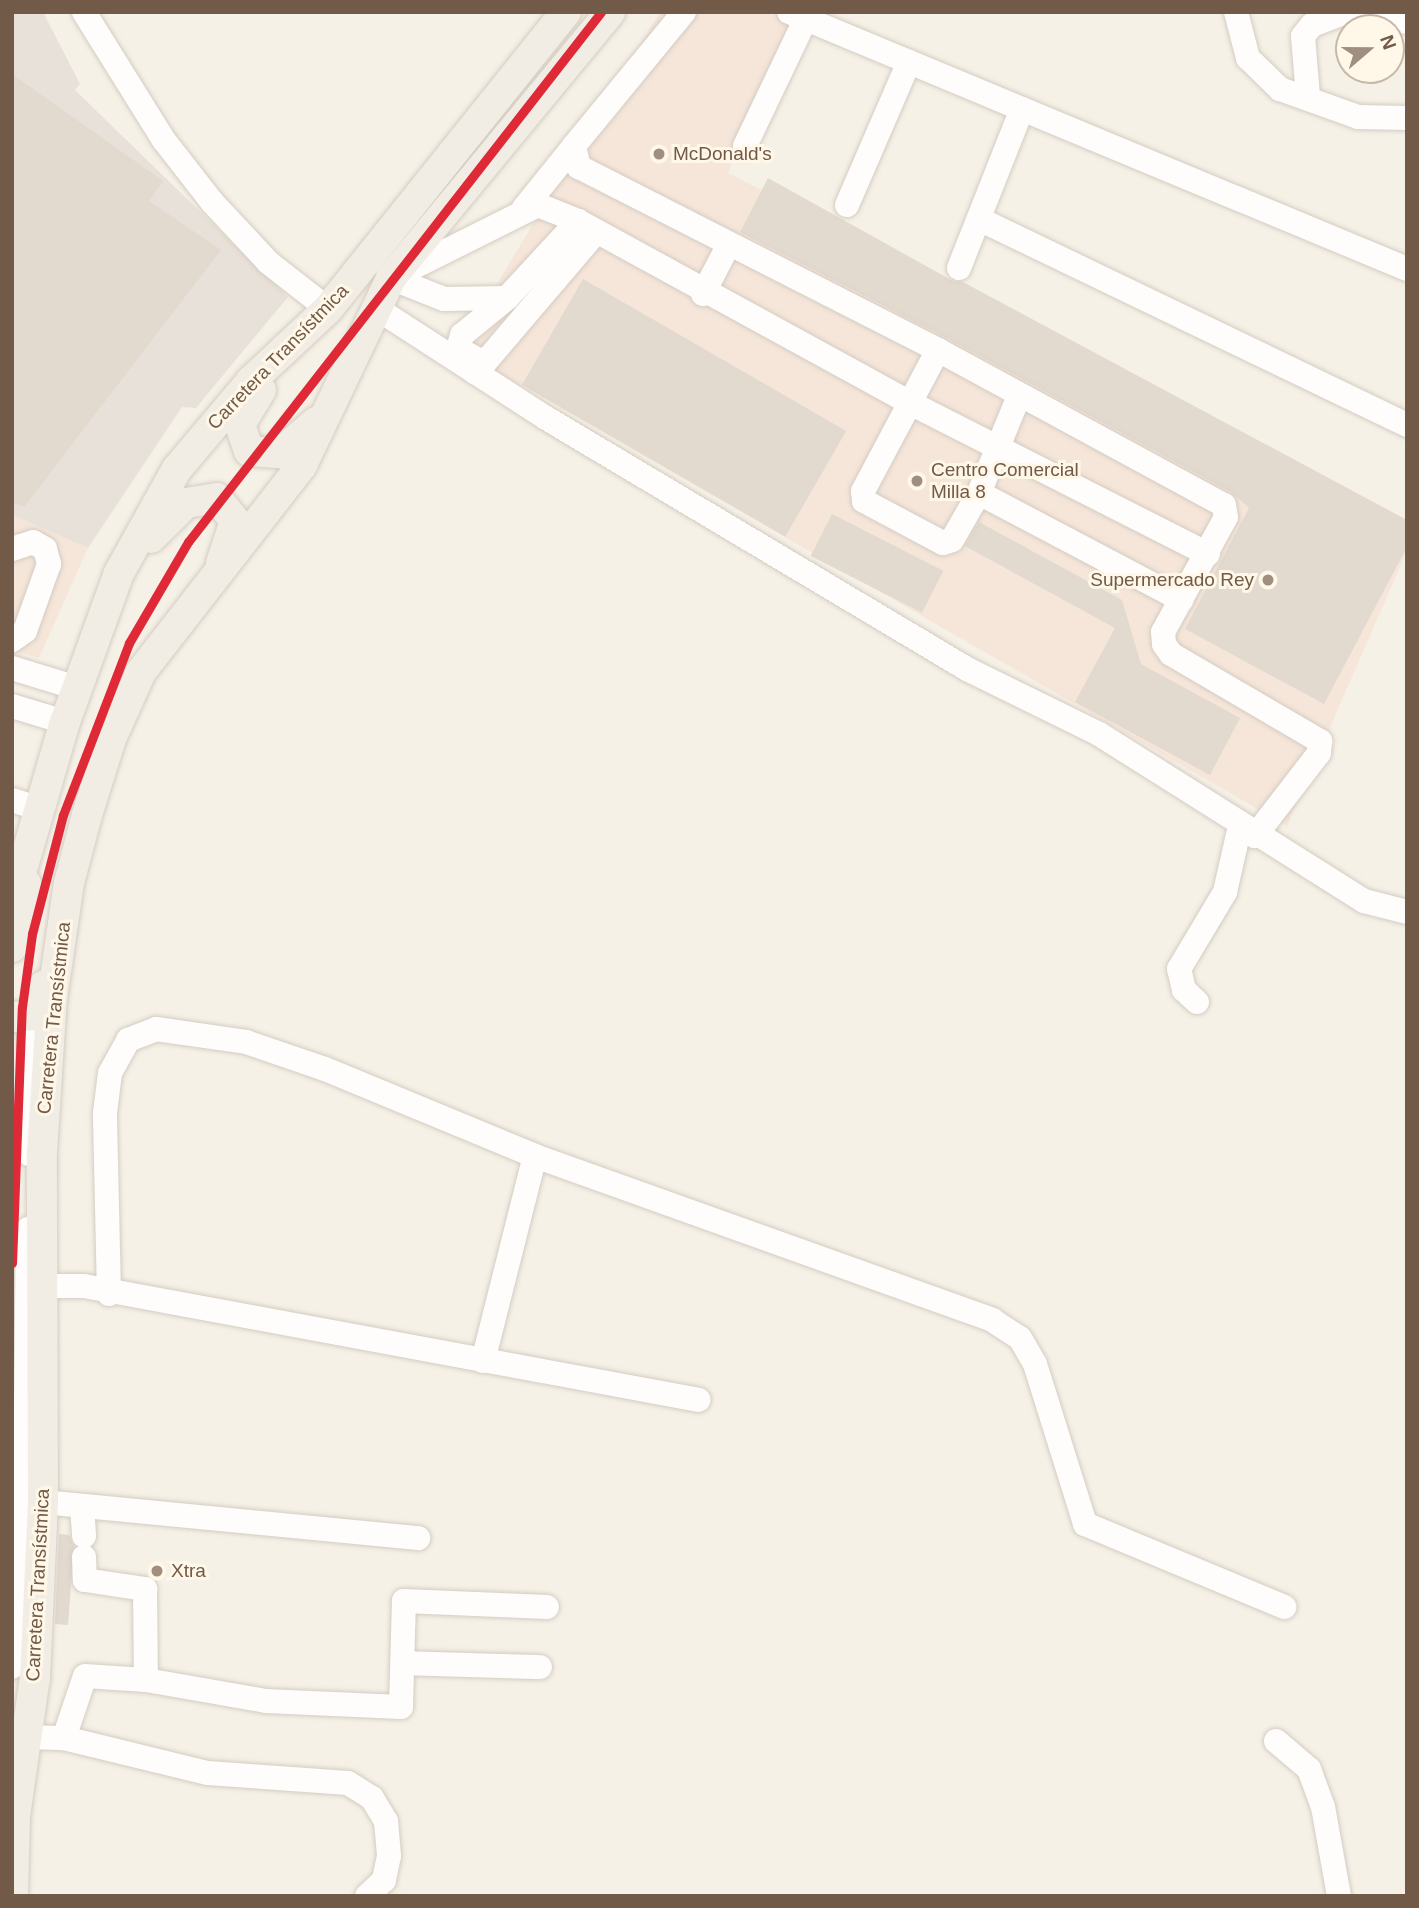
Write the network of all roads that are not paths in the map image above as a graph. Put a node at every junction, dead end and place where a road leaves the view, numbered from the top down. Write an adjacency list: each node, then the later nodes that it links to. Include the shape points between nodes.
1 (84, 12): 27 (street, via 163,139 212,202 269,263)
2 (566, 12): 27 (main road, Carretera Transístmica)
3 (610, 12): 23 (main road, Carretera Transístmica)
4 (684, 12): 14 (street)
5 (1236, 12): 11 (street, via 1248,58 1267,81)
6 (1346, 12): 11 (street, via 1312,25 1303,36)
7 (1354, 12): 9 (street)
8 (797, 15): 10 (street); 15 (street)
9 (1407, 22)
10 (909, 62): 12 (street); 16 (street)
11 (1308, 96): 13 (street, via 1358,117)
12 (1022, 109): 18 (street); 22 (street)
13 (1407, 118)
14 (573, 146): 17 (street); 20 (street, via 579,167)
15 (745, 146)
16 (847, 205)
17 (524, 208): 19 (street, via 538,205); 23 (street)
18 (979, 219): 21 (street); 34 (street)
19 (587, 227): 24 (street); 25 (street); 30 (street)
20 (729, 244): 24 (street); 29 (street)
21 (959, 268)
22 (1407, 269)
23 (391, 278): 25 (street, via 444,299); 26 (main road, Carretera Transístmica)
24 (704, 294): 32 (street)
25 (507, 298): 30 (street, via 462,335 458,349)
26 (376, 308): 30 (street); 33 (main road, Carretera Transístmica)
27 (328, 309): 28 (main road, Carretera Transístmica)
28 (301, 337): 33 (main road, via 246,410 241,440 256,454 280,453); 39 (main road, Carretera Transístmica, via 214,422 177,469)
29 (938, 350): 31 (street); 32 (street)
30 (483, 365): 48 (street, via 969,670 1099,734)
31 (1019, 396): 35 (street); 38 (street, via 1215,497 1226,517)
32 (910, 403): 35 (street); 36 (street, via 863,491 864,501 943,543 952,540)
33 (331, 407): 40 (main road, Carretera Transístmica, via 302,465)
34 (1407, 425)
35 (996, 449): 36 (street); 38 (street)
36 (979, 493): 41 (street)
37 (23, 546): 42 (street, via 45,549 49,564 25,631)
38 (1208, 554): 41 (street)
39 (119, 573): 40 (main road, via 180,507 209,496 224,502 234,521); 44 (main road, Carretera Transístmica)
40 (211, 585): 49 (main road, Carretera Transístmica, via 141,672 111,739)
41 (1182, 600): 48 (street, via 1163,632 1171,654 1320,741 1319,753)
42 (12, 640)
43 (12, 668): 44 (street)
44 (77, 688): 46 (main road, Carretera Transístmica)
45 (12, 706): 46 (street)
46 (65, 722): 47 (main road, Carretera Transístmica); 52 (main road, via 68,730)
47 (25, 804): 50 (main road, Carretera Transístmica)
48 (1248, 831): 51 (street, via 1364,901); 53 (street, via 1225,892 1179,969 1184,990)
49 (69, 883): 54 (main road, via 38,1010); 56 (main road, Carretera Transístmica, via 52,999 42,1152)
50 (12, 904)
51 (1407, 912)
52 (12, 947)
53 (1197, 1002)
54 (21, 1018): 66 (street, via 25,1503)
55 (535, 1156): 57 (street, via 325,1069 246,1042 182,1031 144,1032 128,1040 110,1073 105,1113); 58 (street); 64 (street, via 992,1321 1020,1338 1035,1364 1085,1524)
56 (44, 1293): 57 (street); 60 (main road, Carretera Transístmica)
57 (109, 1294): 58 (street)
58 (483, 1361): 59 (street)
59 (699, 1400)
60 (43, 1502): 61 (street); 69 (main road, Carretera Transístmica)
61 (82, 1506): 62 (street); 68 (street, via 85,1580 145,1590)
62 (418, 1538)
63 (547, 1607): 65 (street, via 404,1601)
64 (1284, 1607)
65 (402, 1662): 67 (street); 68 (street, via 401,1707 266,1701)
66 (12, 1667)
67 (540, 1667)
68 (146, 1680): 70 (street, via 85,1676)
69 (28, 1737): 70 (street); 72 (main road, Carretera Transístmica, via 15,1815)
70 (64, 1738): 73 (street, via 208,1773 348,1783 372,1798 386,1821 389,1856 384,1880)
71 (1276, 1741): 74 (street, via 1309,1769 1323,1807)
72 (13, 1896)
73 (367, 1896)
74 (1339, 1896)

